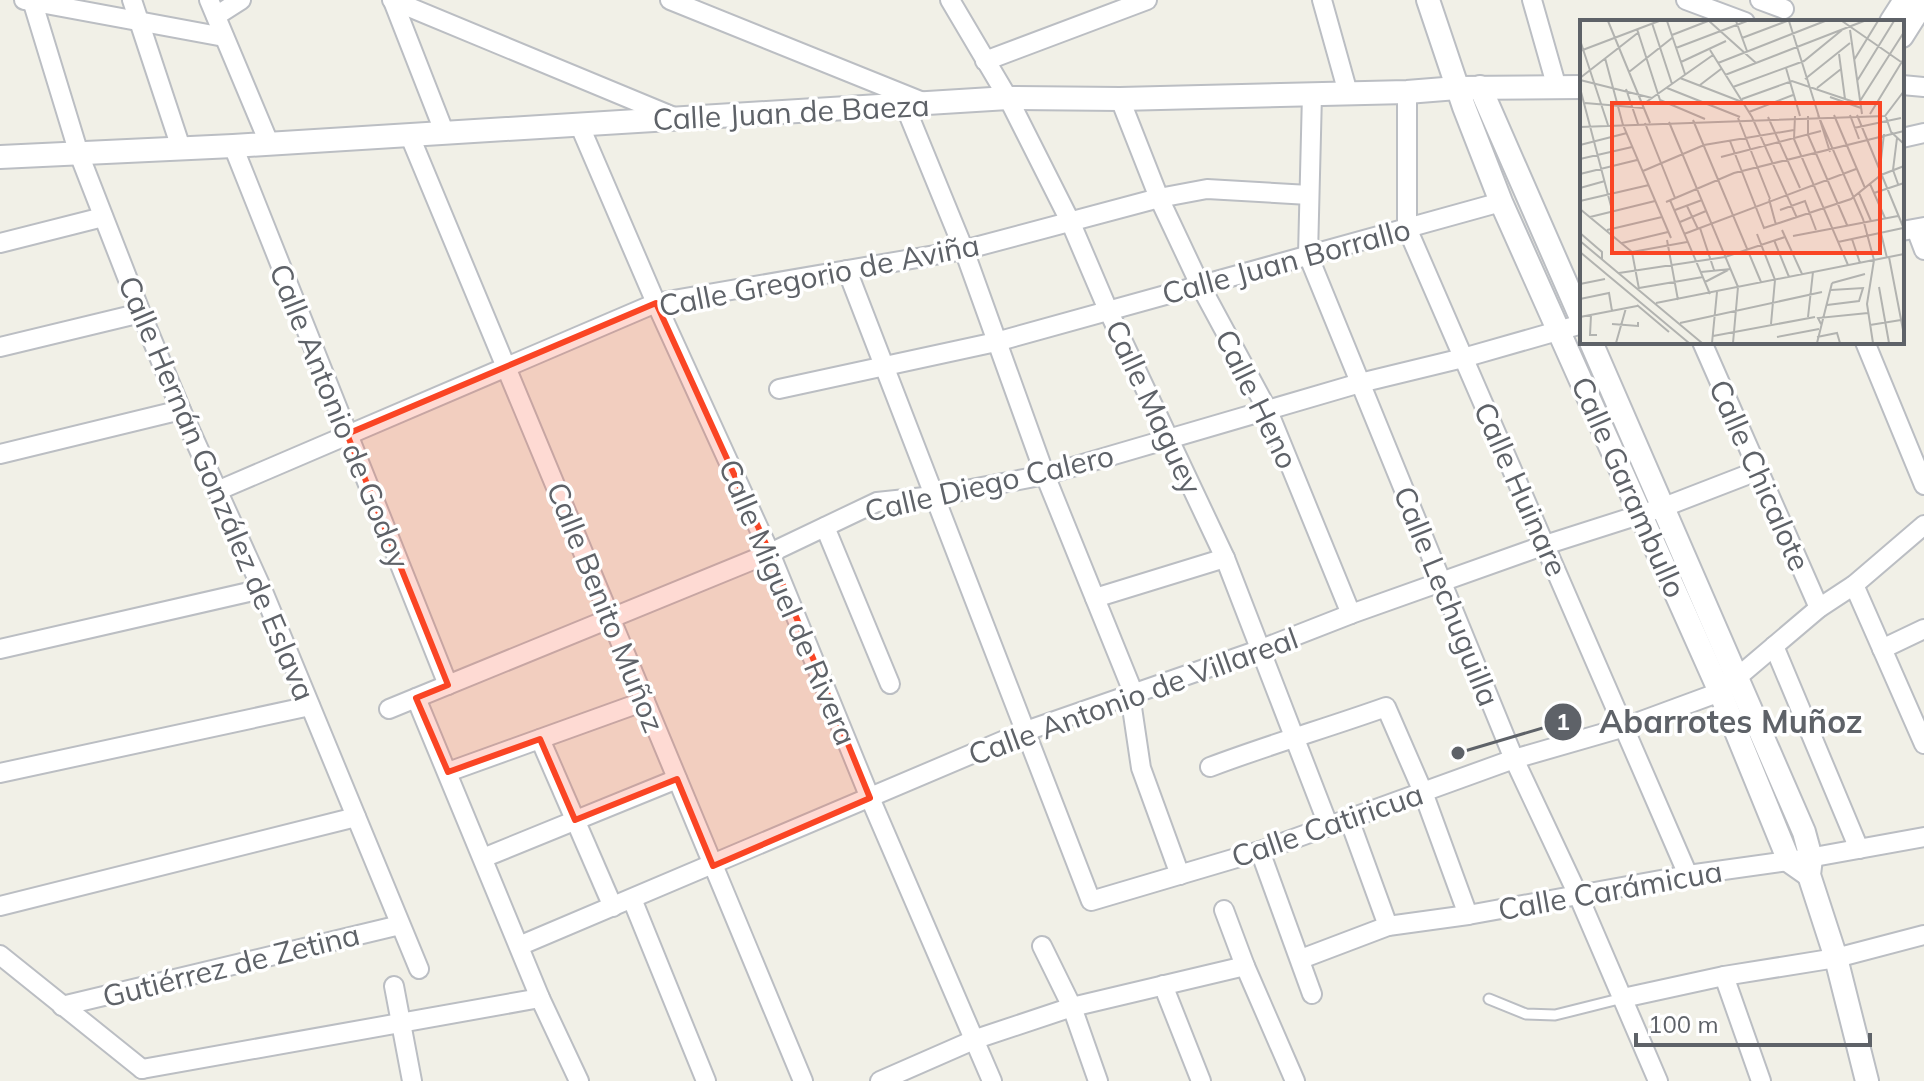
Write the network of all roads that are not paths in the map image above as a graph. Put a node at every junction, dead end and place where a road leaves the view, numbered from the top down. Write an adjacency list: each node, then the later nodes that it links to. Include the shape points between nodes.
1 (132, 0): 19 (street)
2 (241, 0): 15 (street)
3 (392, 0): 34 (street); 38 (street)
4 (670, 0): 33 (street)
5 (950, 0): 22 (street, Calle Maguey)
6 (1147, 0): 22 (street)
7 (1322, 0): 29 (street)
8 (1428, 0): 24 (street, Calle Garambullo)
9 (1532, 0): 27 (street)
10 (1686, 0): 17 (street)
11 (1760, 0): 16 (street)
12 (1905, 0): 18 (street)
13 (29, 1): 19 (street); 43 (street, Calle Hernán González de Eslava)
14 (1924, 1): 20 (street)
15 (212, 8): 21 (street)
16 (1784, 10)
17 (1740, 20)
18 (1892, 20)
19 (139, 23): 21 (street); 42 (street)
20 (1904, 33)
21 (224, 37): 40 (street)
22 (985, 61): 31 (street, Calle Maguey)
23 (1904, 85): 26 (street)
24 (1469, 87): 27 (street, Calle Juan de Baeza); 28 (street, Calle Juan de Baeza); 47 (street, Calle Garambullo); 61 (street, Calle Garambullo)
25 (1580, 87): 27 (street, Calle Juan de Baeza)
26 (1924, 87)
27 (1557, 88)
28 (1407, 92): 29 (street, Calle Juan de Baeza); 50 (street, Calle Huinare)
29 (1348, 93): 30 (street, Calle Juan de Baeza)
30 (1312, 94): 32 (street, Calle Juan de Baeza); 45 (street, Calle Lechuguilla)
31 (1008, 98): 32 (street, Calle Juan de Baeza); 33 (street, Calle Juan de Baeza); 49 (street, Calle Maguey)
32 (1120, 99): 46 (street, Calle Heno)
33 (915, 105): 34 (street, Calle Juan de Baeza); 53 (street)
34 (676, 118): 35 (street, Calle Juan de Baeza)
35 (579, 124): 38 (street, Calle Juan de Baeza); 58 (street, Calle Miguel de Rivera)
36 (1924, 133): 39 (street)
37 (409, 134): 38 (street, Calle Juan de Baeza); 40 (street, Calle Juan de Baeza); 70 (street, Calle Benito Muñoz)
38 (445, 134)
39 (1904, 138)
40 (269, 143): 41 (street, Calle Juan de Baeza)
41 (233, 146): 42 (street, Calle Juan de Baeza); 76 (street, Calle Antonio de Godoy)
42 (181, 148): 43 (street, Calle Juan de Baeza)
43 (79, 154): 44 (street, Calle Juan de Baeza); 48 (street, Calle Hernán González de Eslava)
44 (0, 157)
45 (1309, 195): 46 (street, Calle Gregorio de Aviña, via 1207,189); 55 (street, Calle Lechuguilla)
46 (1159, 198): 49 (street, Calle Gregorio de Aviña); 57 (street, Calle Heno)
47 (1501, 202): 50 (street, Calle Juan Borrallo); 63 (street, Calle Garambullo)
48 (103, 217): 52 (street); 60 (street, Calle Hernán González de Eslava)
49 (1070, 221): 53 (street, Calle Gregorio de Aviña); 59 (street, Calle Maguey)
50 (1407, 228): 55 (street, Calle Juan Borrallo); 69 (street, Calle Huinare)
51 (1914, 229): 54 (street)
52 (0, 243)
53 (964, 250): 56 (street, Calle Gregorio de Aviña); 64 (street)
54 (1924, 250)
55 (1308, 255): 57 (street, Calle Juan Borrallo); 72 (street, Calle Lechuguilla)
56 (847, 270): 58 (street, Calle Gregorio de Aviña); 71 (street)
57 (1200, 285): 59 (street, Calle Juan Borrallo); 75 (street, Calle Heno)
58 (656, 303): 70 (street, Calle Gregorio de Aviña); 89 (street, Calle Miguel de Rivera)
59 (1108, 310): 64 (street, Calle Juan Borrallo); 77 (street, Calle Maguey)
60 (141, 313): 68 (street); 74 (street, Calle Hernán González de Eslava)
61 (1580, 318)
62 (1580, 323): 63 (street, Calle Diego Calero)
63 (1560, 332): 69 (street, Calle Diego Calero); 85 (street, Calle Garambullo)
64 (996, 342): 71 (street, Calle Juan Borrallo); 80 (street)
65 (1592, 344): 84 (street, Calle Garambullo)
66 (1703, 344): 79 (street, Calle Chicalote)
67 (1866, 344): 81 (street)
68 (0, 347)
69 (1463, 358): 72 (street, Calle Diego Calero); 88 (street, Calle Huinare)
70 (506, 366): 76 (street, Calle Gregorio de Aviña); 97 (street, Calle Benito Muñoz)
71 (885, 368): 73 (street, Calle Juan Borrallo); 83 (street)
72 (1360, 383): 75 (street, Calle Diego Calero); 91 (street, Calle Lechuguilla)
73 (779, 389)
74 (181, 410): 78 (street); 82 (street, Calle Hernán González de Eslava)
75 (1268, 411): 77 (street, Calle Diego Calero); 96 (street, Calle Heno)
76 (347, 434): 82 (street, Calle Gregorio de Aviña); 104 (street, Calle Antonio de Godoy)
77 (1168, 438): 80 (street, Calle Diego Calero); 90 (street, Calle Maguey)
78 (0, 454)
79 (1757, 471): 84 (street, Calle Antonio de Villareal); 95 (street, Calle Chicalote)
80 (1045, 475): 83 (street, Calle Diego Calero); 94 (street)
81 (1924, 485)
82 (217, 491): 93 (street, Calle Hernán González de Eslava)
83 (934, 496): 87 (street, Calle Diego Calero, via 877,502); 112 (street)
84 (1664, 507): 85 (street, Calle Antonio de Villareal); 105 (street, Calle Garambullo)
85 (1642, 514): 88 (street, Calle Antonio de Villareal); 105 (street, Calle Garambullo)
86 (1924, 525): 92 (street, Calle Catiricua)
87 (825, 527): 89 (street, Calle Diego Calero); 103 (street)
88 (1545, 545): 91 (street, Calle Antonio de Villareal); 111 (street, Calle Huinare)
89 (770, 553): 97 (street, Calle Diego Calero); 122 (street, Calle Miguel de Rivera)
90 (1225, 558): 94 (street); 102 (street, Calle Maguey)
91 (1441, 583): 96 (street, Calle Antonio de Villareal); 116 (street, Calle Lechuguilla)
92 (1854, 585): 95 (street, Calle Catiricua); 101 (street)
93 (262, 589): 100 (street); 109 (street, Calle Hernán González de Eslava)
94 (1095, 598): 106 (street)
95 (1819, 608): 99 (street, Calle Catiricua)
96 (1351, 614): 102 (street, Calle Antonio de Villareal)
97 (612, 618): 104 (street, Calle Diego Calero); 108 (street, Calle Benito Muñoz)
98 (1924, 629): 101 (street)
99 (1774, 646): 105 (street, Calle Catiricua); 128 (street)
100 (0, 649)
101 (1882, 649): 115 (street)
102 (1259, 650): 106 (street, Calle Antonio de Villareal); 113 (street, Calle Maguey)
103 (890, 684)
104 (448, 685): 107 (street, Calle Diego Calero)
105 (1728, 686): 111 (street, Calle Catiricua); 131 (street, Calle Garambullo)
106 (1131, 693): 112 (street, Calle Antonio de Villareal); 133 (street, via 1141,768)
107 (416, 698): 110 (street, Calle Diego Calero); 119 (street)
108 (645, 701): 114 (street); 120 (street, Calle Benito Muñoz)
109 (310, 706): 118 (street); 123 (street, Calle Hernán González de Eslava)
110 (389, 709)
111 (1625, 727): 116 (street, Calle Catiricua); 134 (street, Calle Huinare)
112 (1026, 731): 122 (street, Calle Antonio de Villareal); 133 (street, Calle Catiricua, via 1091,901)
113 (1293, 738): 117 (street); 121 (street, via 1386,707); 126 (street, Calle Maguey)
114 (540, 739): 119 (street); 125 (street)
115 (1924, 744)
116 (1514, 759): 121 (street, Calle Catiricua); 135 (street, Calle Lechuguilla)
117 (1210, 767)
118 (0, 772)
119 (448, 772): 130 (street)
120 (677, 779): 125 (street); 132 (street, Calle Benito Muñoz)
121 (1423, 792): 124 (street, Calle Catiricua); 140 (street)
122 (870, 798): 132 (street, Calle Antonio de Villareal); 161 (street, Calle Miguel de Rivera)
123 (356, 817): 137 (street); 141 (street, Calle Hernán González de Eslava)
124 (1349, 819): 126 (street, Calle Catiricua); 142 (street)
125 (575, 820): 130 (street); 138 (street)
126 (1329, 827): 129 (street, Calle Catiricua)
127 (1924, 837): 128 (street, Calle Carámicua)
128 (1859, 849): 131 (street, Calle Carámicua)
129 (1260, 851): 133 (street, Calle Catiricua); 148 (street)
130 (483, 858): 144 (street)
131 (1803, 865): 134 (street, Calle Carámicua); 147 (street, Calle Garambullo)
132 (713, 866): 136 (street, Calle Antonio de Villareal); 166 (street, Calle Benito Muñoz)
133 (1180, 875)
134 (1688, 875): 135 (street, Calle Carámicua)
135 (1578, 895): 140 (street, Calle Carámicua); 156 (street, Calle Lechuguilla)
136 (632, 899): 138 (street, Calle Antonio de Villareal); 165 (street)
137 (0, 906)
138 (613, 907): 144 (street, Calle Antonio de Villareal)
139 (1224, 910): 149 (street)
140 (1468, 915): 142 (street, Calle Carámicua)
141 (400, 925): 150 (street, Calle Hernán González de Eslava); 158 (street, Gutiérrez de Zetina)
142 (1388, 926): 148 (street, Calle Carámicua)
143 (1924, 935): 147 (street)
144 (519, 946): 155 (street)
145 (1042, 946): 159 (street)
146 (0, 955): 158 (street)
147 (1836, 958): 151 (street); 174 (street, Calle Garambullo)
148 (1301, 959): 154 (street)
149 (1245, 966): 152 (street); 171 (street)
150 (419, 969)
151 (1724, 976): 156 (street); 173 (street)
152 (1163, 985): 159 (street); 170 (street)
153 (394, 986): 160 (street)
154 (1312, 994)
155 (540, 998): 160 (street); 164 (street)
156 (1623, 998): 157 (lane, via 1555,1015 1526,1014); 172 (street, Calle Lechuguilla)
157 (1489, 999)
158 (62, 1006): 162 (street)
159 (1072, 1007): 161 (street); 169 (street)
160 (400, 1021): 162 (street); 163 (street)
161 (976, 1039): 167 (street); 168 (street, Calle Miguel de Rivera)
162 (143, 1075)
163 (412, 1081)
164 (579, 1081)
165 (706, 1081)
166 (803, 1081)
167 (880, 1081)
168 (992, 1081)
169 (1098, 1081)
170 (1201, 1081)
171 (1295, 1081)
172 (1658, 1081)
173 (1761, 1081)
174 (1867, 1081)

